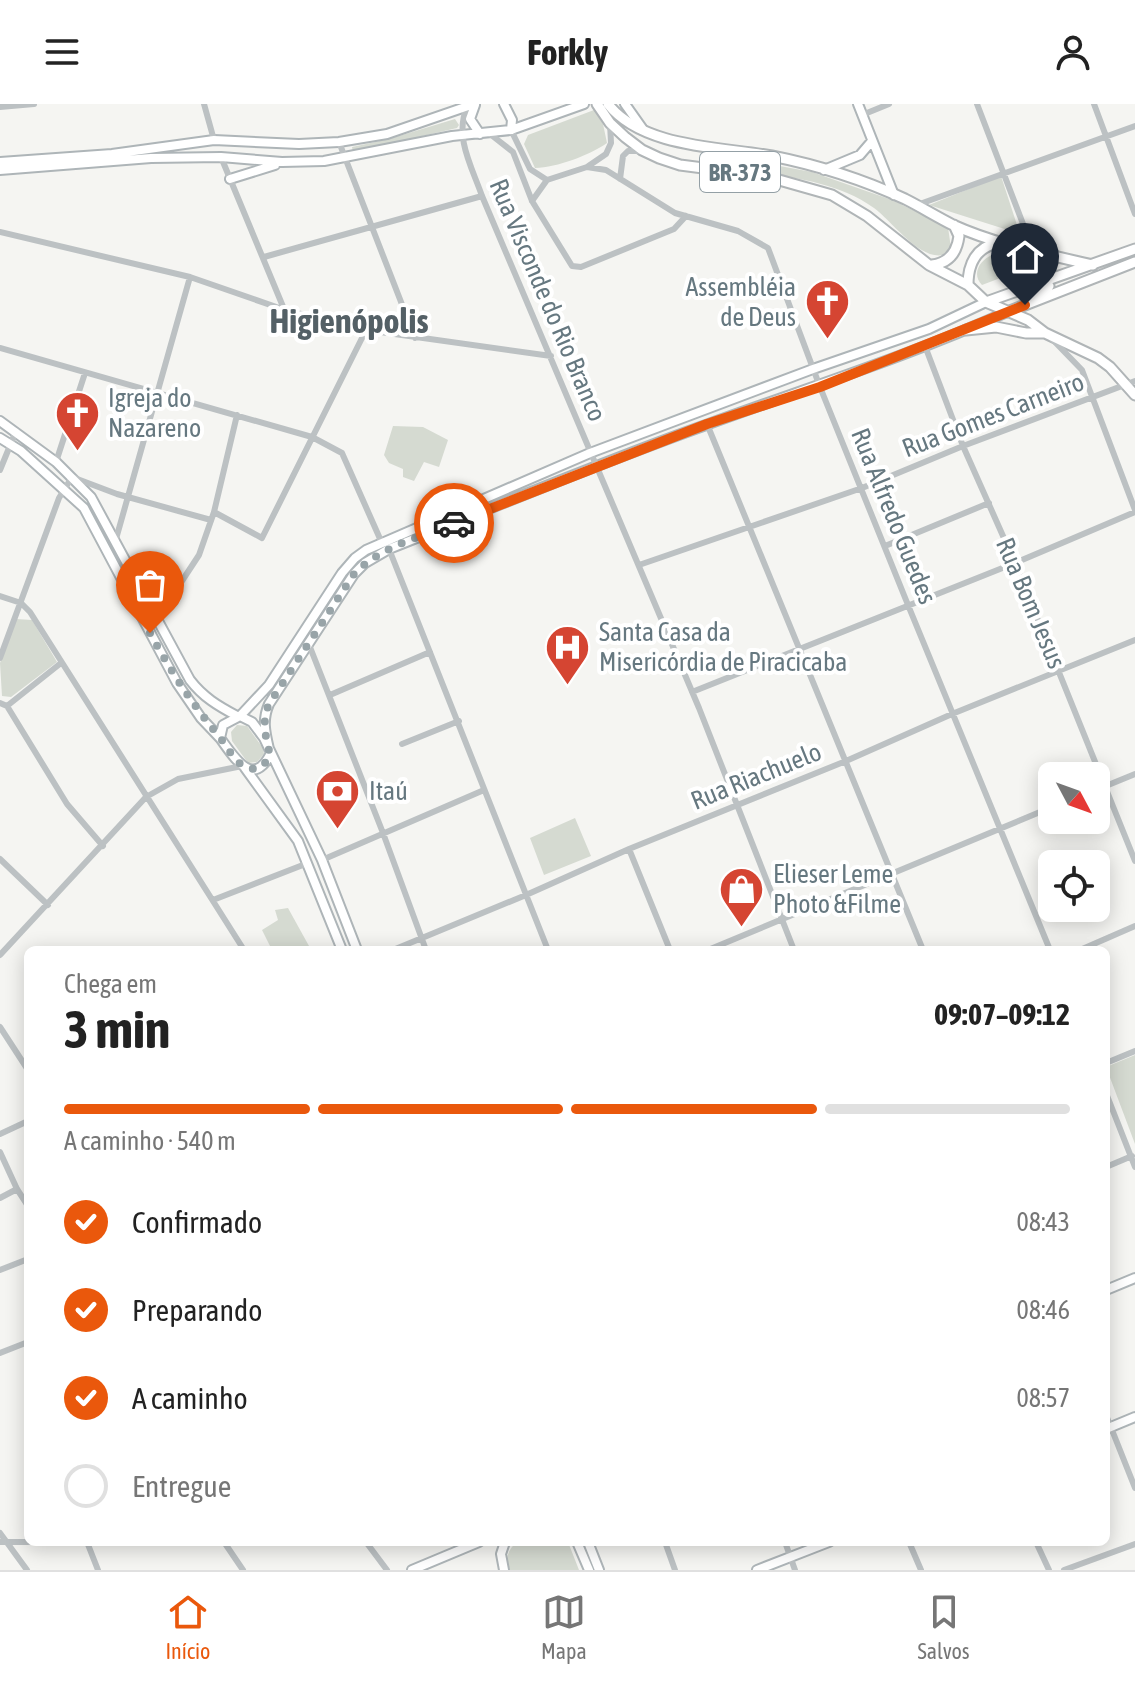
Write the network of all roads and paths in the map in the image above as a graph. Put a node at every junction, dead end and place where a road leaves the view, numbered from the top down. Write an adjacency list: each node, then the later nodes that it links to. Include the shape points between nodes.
1 (34, 104): 13 (street)
2 (204, 104): 22 (street)
3 (504, 104): 18 (main road)
4 (584, 104): 18 (main road)
5 (597, 104): 15 (main road, BR-373)
6 (608, 104): 17 (main road, BR-373, via 624,121)
7 (625, 104): 17 (main road)
8 (858, 104): 14 (main road)
9 (889, 104): 14 (street)
10 (977, 104): 33 (street)
11 (1094, 104): 21 (street)
12 (472, 105): 19 (main road, via 470,119); 20 (street, via 462,119); 24 (main road, via 387,134)
13 (0, 107)
14 (862, 115): 23 (main road)
15 (610, 123): 25 (main road, BR-373); 30 (street, via 610,148)
16 (1135, 126): 21 (street)
17 (642, 128): 32 (main road, BR-373, via 668,139)
18 (511, 130): 19 (main road); 36 (street, via 530,169)
19 (485, 134): 20 (main road); 39 (street, via 513,152)
20 (461, 135): 27 (main road); 38 (street, Rua Visconde do Rio Branco)
21 (1106, 137): 33 (street); 41 (street)
22 (214, 140): 24 (main road); 26 (main road); 28 (main road)
23 (872, 141): 32 (main road, via 860,155); 37 (main road)
24 (339, 142): 27 (street)
25 (642, 150): 35 (street, via 623,156); 51 (main road, BR-373, via 680,165 765,176 832,195)
26 (221, 157): 29 (main road); 31 (main road); 34 (street)
27 (345, 157): 29 (main road); 44 (street)
28 (0, 162)
29 (282, 162): 34 (main road)
30 (587, 167): 35 (street, Rua Alfredo Guedes); 36 (street)
31 (0, 170)
32 (824, 170): 37 (main road, BR-373)
33 (1003, 172): 40 (street); 48 (street)
34 (230, 179): 49 (street)
35 (620, 179): 42 (street, Rua Alfredo Guedes)
36 (547, 180): 39 (street)
37 (894, 195): 40 (main road, BR-373)
38 (482, 196): 44 (street); 66 (street, Rua Visconde do Rio Branco)
39 (532, 201): 42 (street, via 572,266 581,267 674,229)
40 (916, 205): 43 (main road, BR-373)
41 (1135, 214)
42 (686, 216): 67 (street, Rua Alfredo Guedes, via 738,231 768,248)
43 (954, 225): 46 (main road, BR-373); 51 (main road, via 959,236 954,253)
44 (371, 227): 49 (street); 63 (street)
45 (0, 232): 53 (street)
46 (1001, 242): 48 (main road, BR-373); 55 (main road, via 981,249 970,266)
47 (1135, 249): 52 (main road)
48 (1033, 250): 52 (main road, BR-373); 54 (main road)
49 (264, 257): 58 (street)
50 (1135, 262): 57 (main road)
51 (929, 265): 55 (main road, BR-373)
52 (1093, 265): 54 (main road)
53 (190, 277): 58 (street); 71 (street)
54 (1047, 280): 56 (main road); 57 (main road, via 1049,286)
55 (968, 285): 56 (main road, BR-373)
56 (986, 302): 59 (main road, BR-373); 67 (main road, via 929,329)
57 (1025, 305): 59 (main road)
58 (285, 310): 60 (street)
59 (1007, 312): 61 (main road); 62 (main road, BR-373)
60 (366, 330): 63 (street); 78 (street)
61 (966, 330): 62 (main road, via 996,327); 64 (main road)
62 (1045, 333): 69 (main road, BR-373, via 1098,358); 73 (street, via 1082,370)
63 (415, 338): 66 (street)
64 (925, 346): 70 (main road); 81 (street, Rua Bom Jesus)
65 (0, 348): 68 (street)
66 (551, 356): 82 (street, Rua Visconde do Rio Branco)
67 (813, 369): 70 (street, Rua Alfredo Guedes); 82 (main road)
68 (85, 373): 71 (street); 83 (street)
69 (1131, 382): 72 (main road, BR-373); 73 (street, Rua Gomes Carneiro)
70 (820, 387): 76 (main road); 88 (street, Rua Alfredo Guedes)
71 (158, 393): 74 (street); 91 (street)
72 (1135, 395)
73 (1092, 398): 81 (street, Rua Gomes Carneiro); 94 (street)
74 (237, 415): 78 (street); 95 (street)
75 (0, 421): 77 (main road)
76 (707, 424): 84 (main road); 97 (street)
77 (16, 431): 80 (street); 83 (main road)
78 (312, 437): 95 (street, via 262,538); 99 (street, via 342,453)
79 (0, 438): 80 (main road)
80 (9, 443): 83 (main road, via 45,466); 85 (street); 89 (main road)
81 (963, 446): 88 (street, Rua Gomes Carneiro); 92 (street, Rua Bom Jesus)
82 (590, 453): 84 (street, Rua Visconde do Rio Branco); 99 (main road)
83 (56, 462): 86 (main road)
84 (596, 467): 101 (main road); 103 (street, Rua Visconde do Rio Branco)
85 (0, 470)
86 (72, 477): 87 (street); 89 (street); 90 (main road)
87 (99, 487): 90 (street); 91 (street)
88 (862, 488): 97 (street, Rua Gomes Carneiro); 100 (street, Rua Alfredo Guedes)
89 (64, 489): 93 (main road); 105 (street)
90 (91, 497): 93 (street); 98 (main road)
91 (129, 498): 96 (street); 98 (street)
92 (989, 503): 100 (street); 102 (street, Rua Bom Jesus)
93 (84, 508): 121 (main road, via 177,683)
94 (1135, 511): 102 (street)
95 (214, 512): 96 (street)
96 (211, 520): 107 (street, via 199,555)
97 (747, 526): 103 (street, Rua Gomes Carneiro); 110 (street)
98 (116, 539): 107 (main road)
99 (381, 541): 119 (main road, via 342,573 269,685)
100 (885, 546): 106 (street, Rua Alfredo Guedes)
101 (389, 549): 109 (main road, via 354,574); 111 (street)
102 (1015, 563): 106 (street); 114 (street, Rua Bom Jesus)
103 (639, 565): 115 (street, Rua Visconde do Rio Branco)
104 (0, 596): 105 (street)
105 (21, 603): 112 (street); 113 (street)
106 (908, 605): 110 (street); 118 (street, Rua Alfredo Guedes)
107 (157, 619): 119 (main road, via 200,693)
108 (1135, 640): 114 (street, Rua Riachuelo)
109 (308, 642): 116 (street); 123 (main road, via 264,715)
110 (801, 648): 115 (street); 124 (street)
111 (430, 652): 116 (street); 120 (street)
112 (0, 658)
113 (61, 663): 117 (street); 130 (street)
114 (1059, 672): 118 (street, Rua Riachuelo); 125 (street, Rua Bom Jesus)
115 (692, 692): 132 (street, Rua Visconde do Rio Branco)
116 (330, 695): 135 (street)
117 (4, 704): 136 (street, via 67,804)
118 (952, 714): 124 (street, Rua Riachuelo); 134 (street, Rua Alfredo Guedes)
119 (239, 716): 121 (main road, via 223,725); 123 (main road, via 257,728)
120 (459, 721): 122 (street); 129 (street)
121 (220, 738): 126 (main road)
122 (402, 744)
123 (270, 752): 126 (main road, via 263,767); 139 (main road)
124 (846, 761): 132 (street, Rua Riachuelo); 142 (street)
125 (1094, 762)
126 (244, 767): 130 (street, via 178,779); 141 (main road, via 290,828)
127 (1135, 774): 128 (street)
128 (1110, 784)
129 (484, 790): 135 (street); 143 (street)
130 (146, 797): 136 (street); 144 (street)
131 (1110, 801): 140 (street, Rua Bom Jesus)
132 (736, 805): 137 (street, Rua Riachuelo); 146 (street, Rua Visconde do Rio Branco)
133 (1038, 812): 134 (street)
134 (999, 827): 142 (street); 159 (street, Rua Alfredo Guedes)
135 (383, 833): 139 (street); 148 (street)
136 (103, 846): 145 (street)
137 (629, 849): 143 (street, Rua Riachuelo); 155 (street)
138 (0, 859): 145 (street)
139 (322, 860): 151 (main road)
140 (1135, 861)
141 (308, 863): 144 (street); 150 (main road)
142 (892, 874): 146 (street); 158 (street)
143 (526, 895): 148 (street, Rua Riachuelo); 154 (street)
144 (213, 900): 149 (street)
145 (48, 905): 161 (street)
146 (781, 919): 156 (street); 157 (street, Rua Visconde do Rio Branco)
147 (1135, 926): 160 (street)
148 (421, 938): 152 (street, Rua Riachuelo); 153 (street)
149 (242, 946)
150 (340, 946)
151 (355, 946)
152 (402, 946)
153 (424, 946)
154 (546, 946)
155 (668, 946)
156 (717, 946)
157 (792, 946)
158 (921, 946)
159 (1048, 946)
160 (1089, 946)
161 (0, 955)
162 (0, 1027): 165 (street)
163 (1135, 1051): 164 (street)
164 (1110, 1061)
165 (24, 1064)
166 (1110, 1102): 170 (street)
167 (24, 1123): 168 (street)
168 (0, 1134)
169 (0, 1152): 173 (street)
170 (1133, 1156): 171 (street); 172 (street)
171 (1110, 1165)
172 (1135, 1167)
173 (17, 1189): 174 (street); 175 (street)
174 (0, 1198)
175 (24, 1200)
176 (24, 1261): 177 (street)
177 (0, 1270)
178 (1135, 1278): 179 (main road)
179 (1110, 1288)
180 (24, 1344): 181 (street)
181 (0, 1353)
182 (1135, 1417): 183 (main road)
183 (1110, 1427)
184 (1110, 1432): 185 (street)
185 (1135, 1488)
186 (0, 1533): 187 (street)
187 (4, 1542): 202 (street)
188 (1135, 1544): 215 (street)
189 (89, 1546): 203 (street)
190 (227, 1546): 204 (street)
191 (369, 1546): 205 (street)
192 (469, 1546): 206 (main road)
193 (504, 1546): 207 (main road)
194 (579, 1546): 208 (main road)
195 (590, 1546): 209 (main road)
196 (666, 1546): 210 (street)
197 (786, 1546): 201 (street)
198 (818, 1546): 201 (main road)
199 (911, 1546): 213 (street)
200 (1038, 1546): 214 (street)
201 (790, 1556): 211 (main road); 212 (street)
202 (27, 1570)
203 (98, 1570)
204 (243, 1570)
205 (387, 1570)
206 (412, 1570)
207 (504, 1570)
208 (589, 1570)
209 (599, 1570)
210 (675, 1570)
211 (757, 1570)
212 (795, 1570)
213 (921, 1570)
214 (1049, 1570)
215 (1064, 1570)

